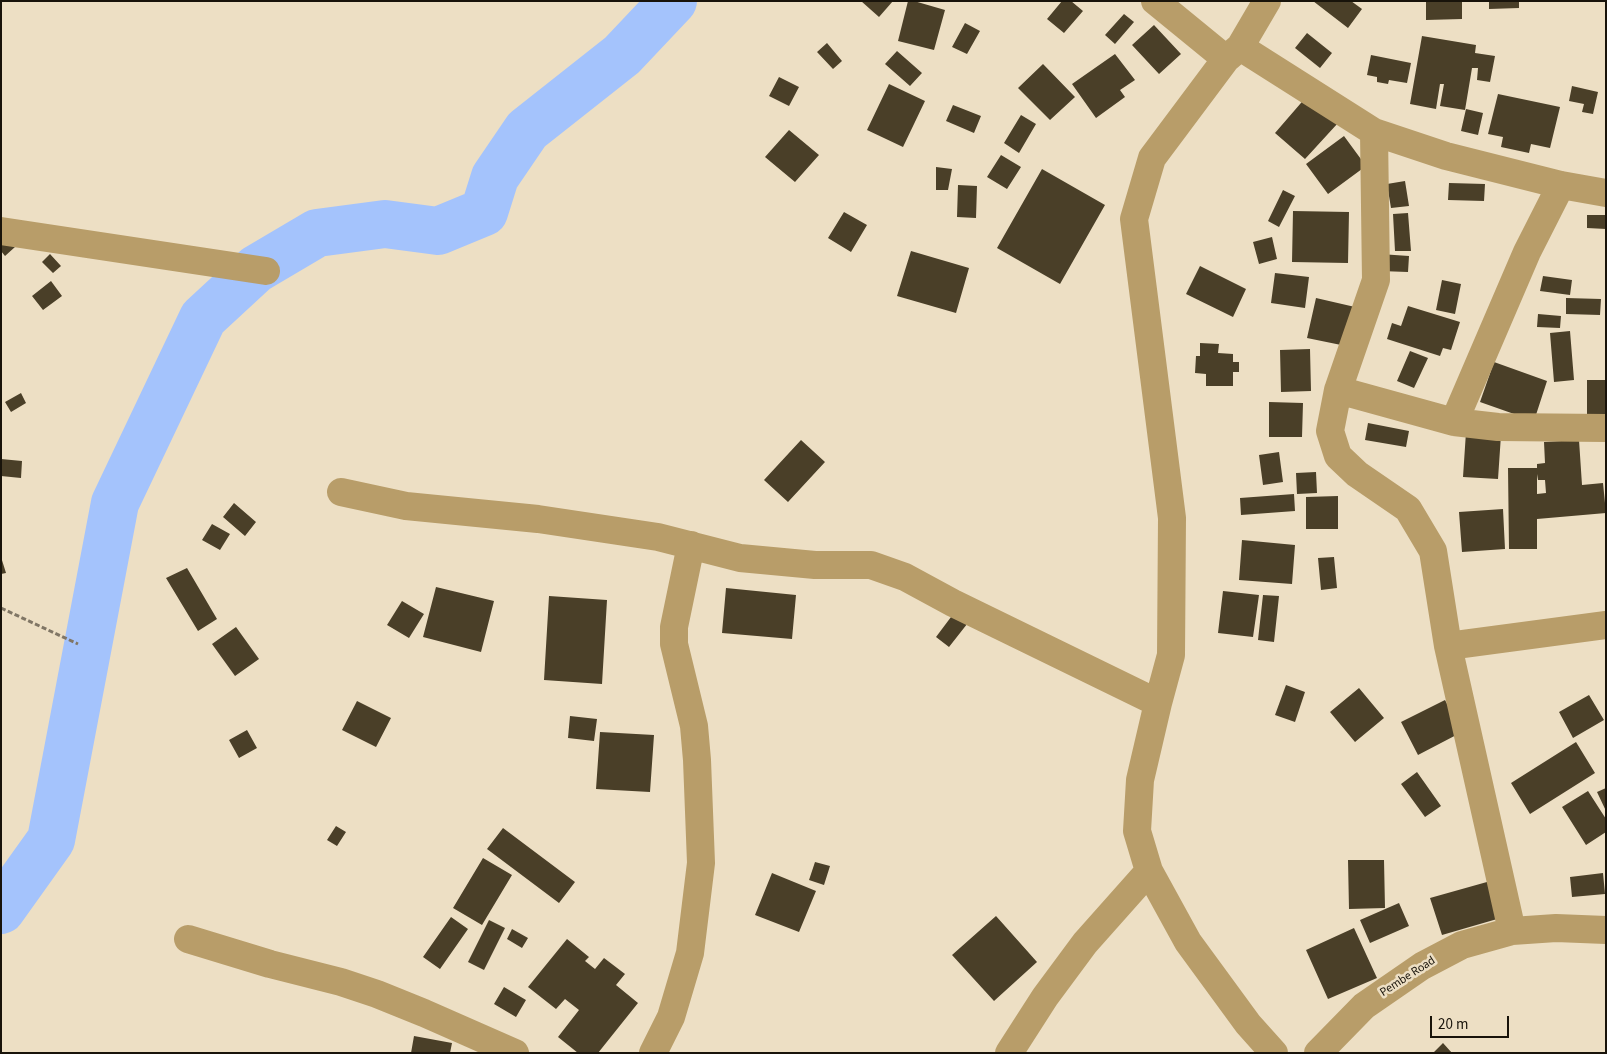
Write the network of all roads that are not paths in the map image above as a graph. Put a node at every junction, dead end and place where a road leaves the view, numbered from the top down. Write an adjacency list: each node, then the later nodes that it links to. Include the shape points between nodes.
1 (1155, 1): 3 (street)
2 (1267, 1): 3 (street)
3 (1233, 53): 4 (street); 16 (street, via 1152,158 1134,219 1172,518 1172,655)
4 (1374, 132): 5 (street, via 1446,156); 9 (street, via 1376,280)
5 (1561, 186): 6 (street); 10 (street, via 1527,252)
6 (1606, 194)
7 (1, 231): 8 (street)
8 (266, 270)
9 (1338, 390): 10 (street); 15 (street, via 1330,430 1338,456 1357,474 1408,509 1433,551)
10 (1454, 422): 11 (street, via 1498,427)
11 (1606, 428)
12 (341, 492): 13 (street, via 406,506 538,519)
13 (691, 545): 16 (street, via 740,558 870,566 888,571); 22 (street, via 674,627 674,644 694,726 700,862 690,953 671,1017)
14 (1606, 625): 15 (street)
15 (1448, 646): 18 (street)
16 (1158, 703): 17 (street, via 1140,780 1137,831)
17 (1149, 871): 23 (street, via 1085,943); 24 (street, via 1188,942 1248,1024)
18 (1512, 931): 19 (street, Pembe Road, via 1556,928); 25 (street, Pembe Road, via 1462,945 1422,966 1364,1006)
19 (1605, 933)
20 (188, 939): 21 (street, via 377,994)
21 (515, 1053)
22 (653, 1053)
23 (1009, 1053)
24 (1274, 1053)
25 (1318, 1053)

